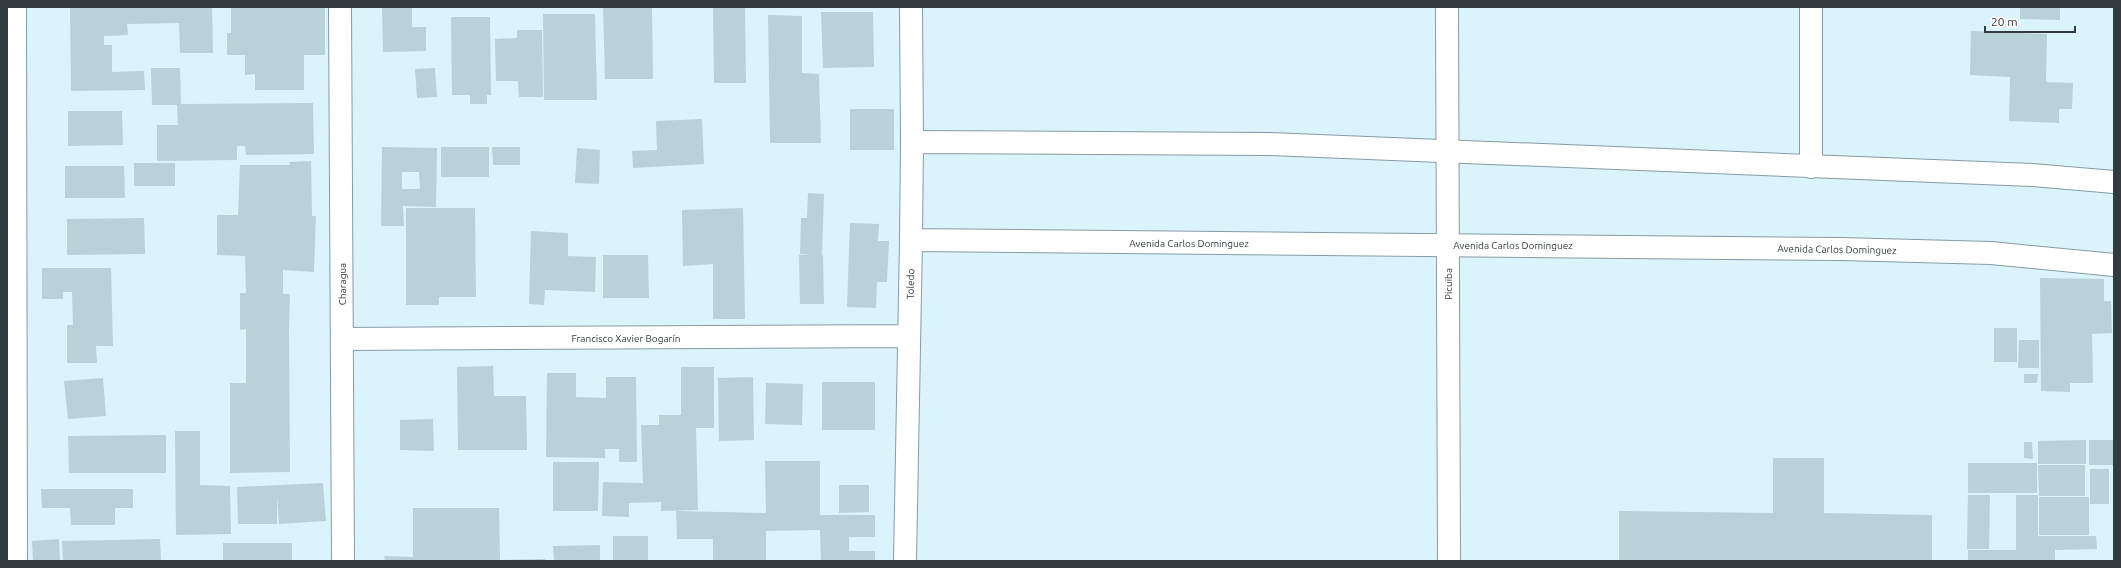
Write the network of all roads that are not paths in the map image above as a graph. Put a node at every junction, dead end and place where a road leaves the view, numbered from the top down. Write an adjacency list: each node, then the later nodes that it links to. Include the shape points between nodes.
1 (15, 7): 15 (street)
2 (340, 7): 14 (street, Charagua)
3 (911, 7): 6 (street, Toledo)
4 (1447, 7): 7 (street, Picuiba)
5 (1811, 7): 8 (street)
6 (912, 142): 7 (street, via 1268,144); 10 (street, Toledo)
7 (1447, 151): 8 (street); 11 (street, Picuiba)
8 (1811, 167): 9 (street, via 2032,175)
9 (2114, 182)
10 (911, 240): 11 (street, Avenida Carlos Dominguez); 13 (street, Toledo)
11 (1447, 245): 12 (street, Avenida Carlos Dominguez, via 1991,253); 18 (street, Picuiba)
12 (2114, 265)
13 (909, 336): 14 (street, Francisco Xavier Bogarín); 17 (street, Toledo)
14 (342, 339): 16 (street, Charagua)
15 (16, 561)
16 (343, 561)
17 (905, 561)
18 (1449, 561)

